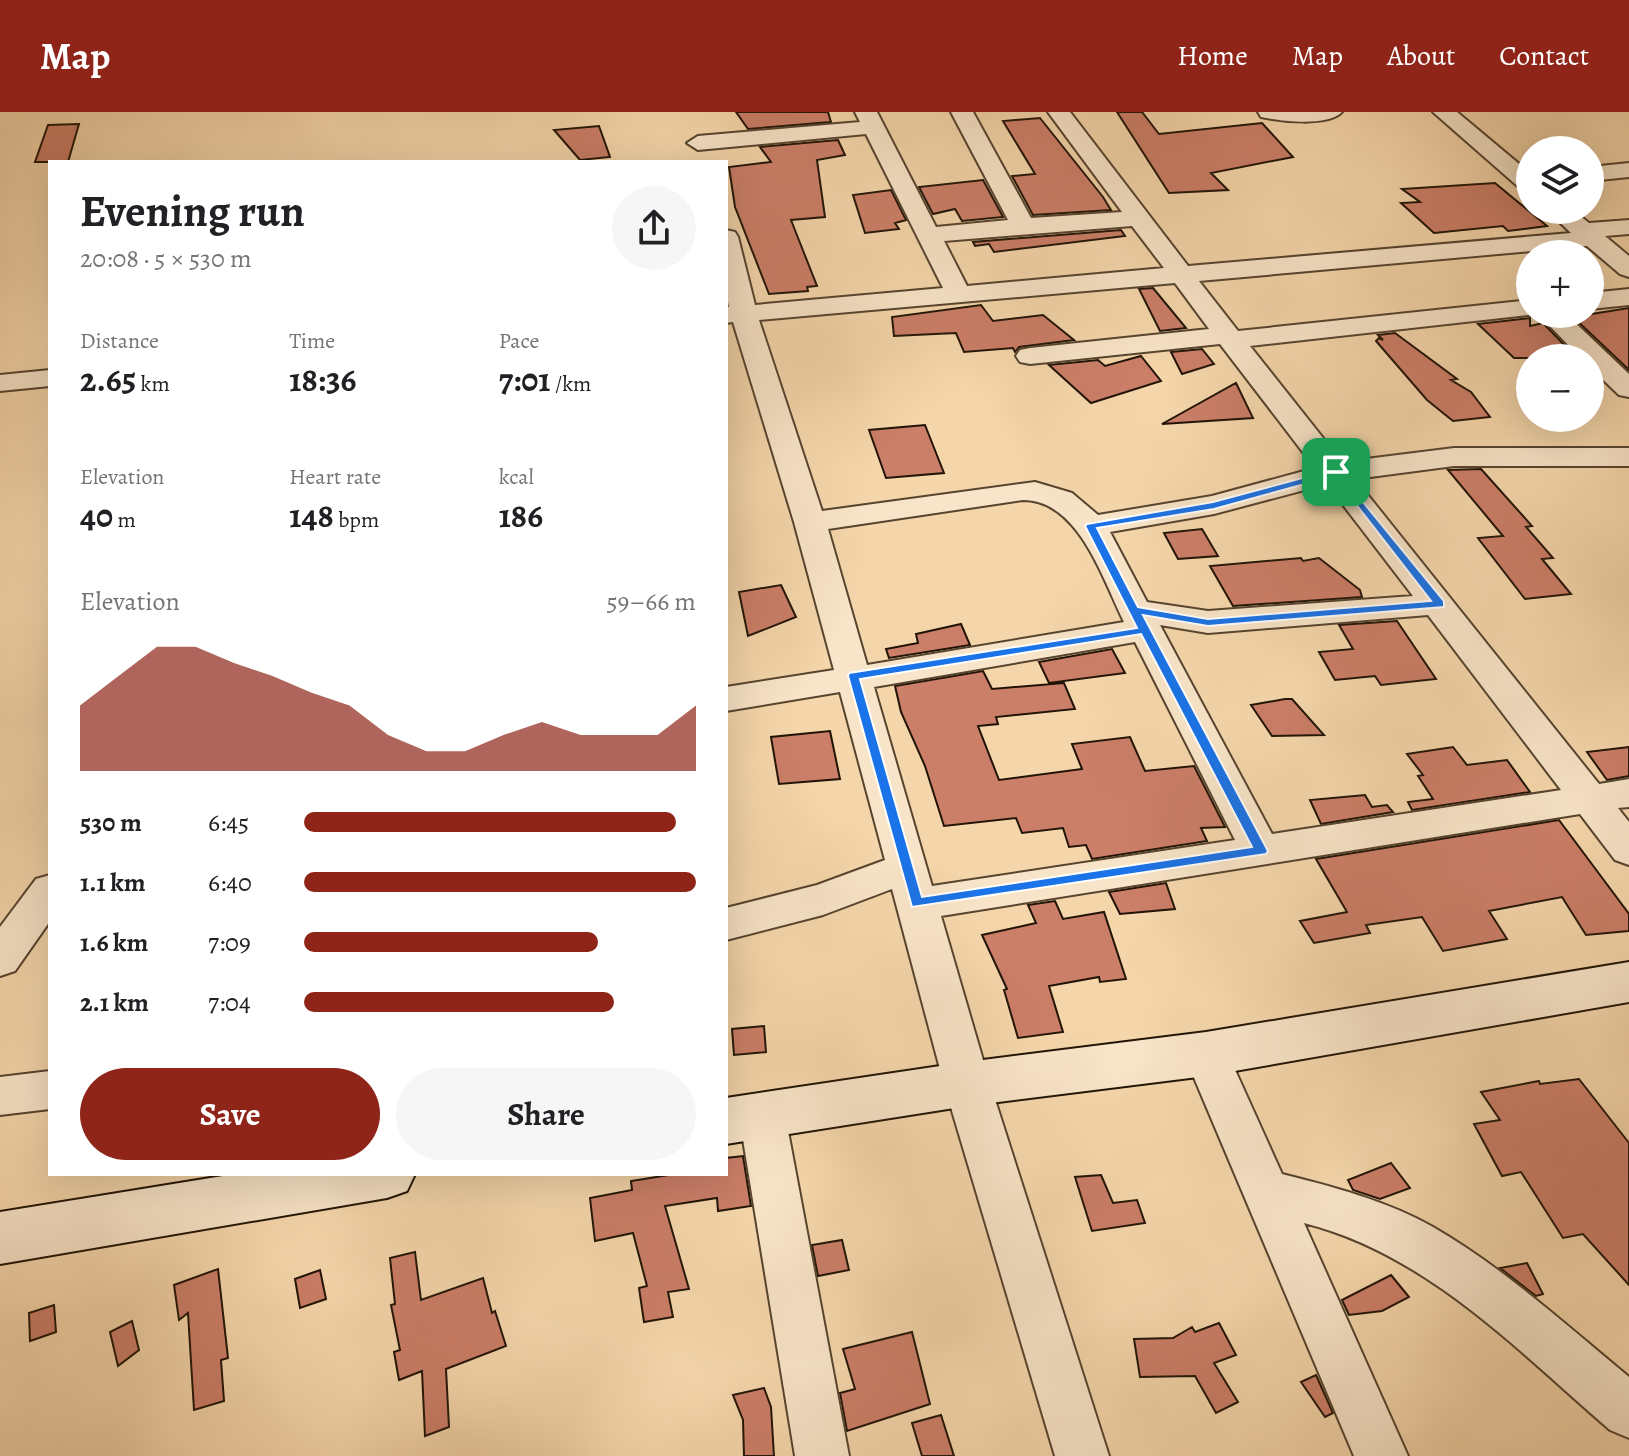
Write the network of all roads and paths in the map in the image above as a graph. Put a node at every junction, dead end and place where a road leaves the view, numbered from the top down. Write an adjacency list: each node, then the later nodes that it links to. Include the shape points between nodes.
1 (962, 112): 13 (street)
2 (1059, 112): 11 (street)
3 (1269, 112): 4 (street)
4 (1331, 112)
5 (1444, 112): 9 (street)
6 (870, 120): 7 (street); 16 (street)
7 (698, 143)
8 (1629, 170): 10 (street)
9 (1516, 171)
10 (1604, 173)
11 (1141, 218): 13 (street); 19 (street)
12 (1576, 224): 15 (street)
13 (1023, 226): 16 (street)
14 (1629, 227): 15 (street)
15 (1588, 234): 18 (street); 19 (street)
16 (928, 235): 20 (street)
17 (728, 254): 24 (street)
18 (1629, 269)
19 (1183, 275): 20 (street); 26 (street)
20 (959, 295): 24 (street)
21 (1629, 297): 22 (street)
22 (1604, 300)
23 (1516, 309): 26 (street)
24 (735, 314): 33 (street)
25 (1566, 328): 30 (street)
26 (1229, 337): 27 (street); 32 (street)
27 (1030, 356)
28 (48, 378): 29 (street)
29 (0, 383)
30 (1629, 389)
31 (1629, 457): 32 (street, via 1454,457)
32 (1336, 472): 34 (street, via 1214,505); 35 (street)
33 (810, 522): 34 (street, via 1041,490 1064,499); 37 (street)
34 (1091, 526): 36 (street)
35 (1440, 604): 36 (street, via 1208,622); 40 (street)
36 (1139, 620): 37 (street); 42 (street)
37 (854, 676): 38 (street); 43 (street)
38 (728, 699)
39 (1629, 793): 40 (street)
40 (1588, 799): 41 (street); 42 (street)
41 (1629, 850)
42 (1261, 851): 43 (street)
43 (912, 886): 45 (street, via 823,899); 49 (street)
44 (48, 893): 46 (street)
45 (728, 923)
46 (0, 959)
47 (1629, 982): 48 (street)
48 (1206, 1054): 49 (street); 54 (street)
49 (967, 1084): 52 (street); 58 (street)
50 (48, 1090): 51 (street)
51 (0, 1096)
52 (744, 1118): 57 (street)
53 (375, 1176): 55 (street)
54 (1266, 1192): 56 (street, via 1343,1211 1414,1242 1476,1283); 59 (street)
55 (0, 1238)
56 (1629, 1411)
57 (822, 1456)
58 (1082, 1456)
59 (1381, 1456)

